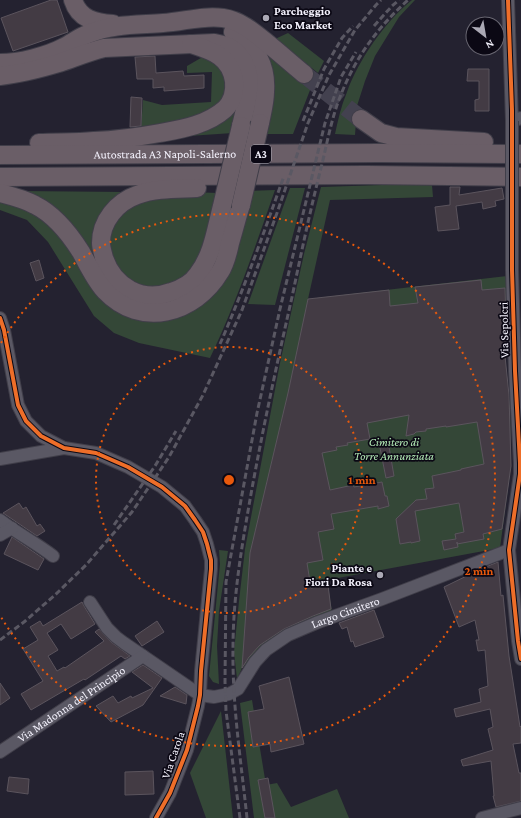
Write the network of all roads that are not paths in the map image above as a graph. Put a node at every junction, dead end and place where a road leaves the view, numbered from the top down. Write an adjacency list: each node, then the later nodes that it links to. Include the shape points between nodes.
1 (73, 0): 4 (highway, via 75,7 84,17 103,23)
2 (508, 0): 10 (street, Via Sepolcri)
3 (169, 23): 4 (highway); 7 (highway, via 197,18 233,20 255,33); 18 (highway, bridge, via 214,26 239,36 257,53 265,78 260,123 225,261 204,292 177,309 146,312 129,308 104,290 65,229 54,218 35,205)
4 (130, 25): 6 (highway, via 91,32 48,54 22,61)
5 (191, 44): 8 (highway, via 104,48 29,72); 12 (highway, via 218,54 224,59 233,76 231,101 211,119 200,124 143,136); 15 (highway, bridge, via 214,43 232,49 243,61 248,80 249,90 241,126 222,206 212,245 197,276 186,285 166,294 140,294 120,283 112,274 102,251 102,235 106,221 124,201 162,189 241,186)
6 (0, 63)
7 (304, 74)
8 (0, 76)
9 (361, 119): 11 (highway, via 380,133 396,137)
10 (516, 120): 17 (street, Via Sepolcri, bridge)
11 (521, 142)
12 (0, 145)
13 (521, 154): 14 (highway, Autostrada A3 Napoli-Salerno / A3)
14 (0, 155)
15 (298, 175): 16 (highway, Autostrada A3 Napoli-Salerno / A3); 17 (highway, Autostrada A3 Napoli-Salerno / A3)
16 (0, 177)
17 (517, 182): 19 (street, Via Sepolcri)
18 (0, 193)
19 (517, 209): 26 (street, Via Sepolcri, via 512,270 520,474)
20 (0, 318): 21 (street, via 18,405 26,421 41,436)
21 (64, 448): 22 (street); 32 (street, via 96,453 128,467 162,487 185,506 203,532 210,554 211,569)
22 (0, 459)
23 (0, 520): 24 (street)
24 (12, 528): 25 (street); 27 (street)
25 (0, 535)
26 (509, 550): 29 (street, Via Sepolcri); 32 (street, Largo Cimitero, via 288,635 266,650 238,689 214,697)
27 (53, 556)
28 (90, 602): 30 (street, via 107,628 124,644)
29 (520, 643): 31 (street, Via Sepolcri)
30 (143, 656): 32 (street); 33 (street, Via Madonna del Principio)
31 (521, 659)
32 (200, 695): 35 (street, Via Carola, via 187,750 170,793)
33 (0, 752)
34 (521, 808): 36 (street)
35 (156, 818)
36 (482, 818)

